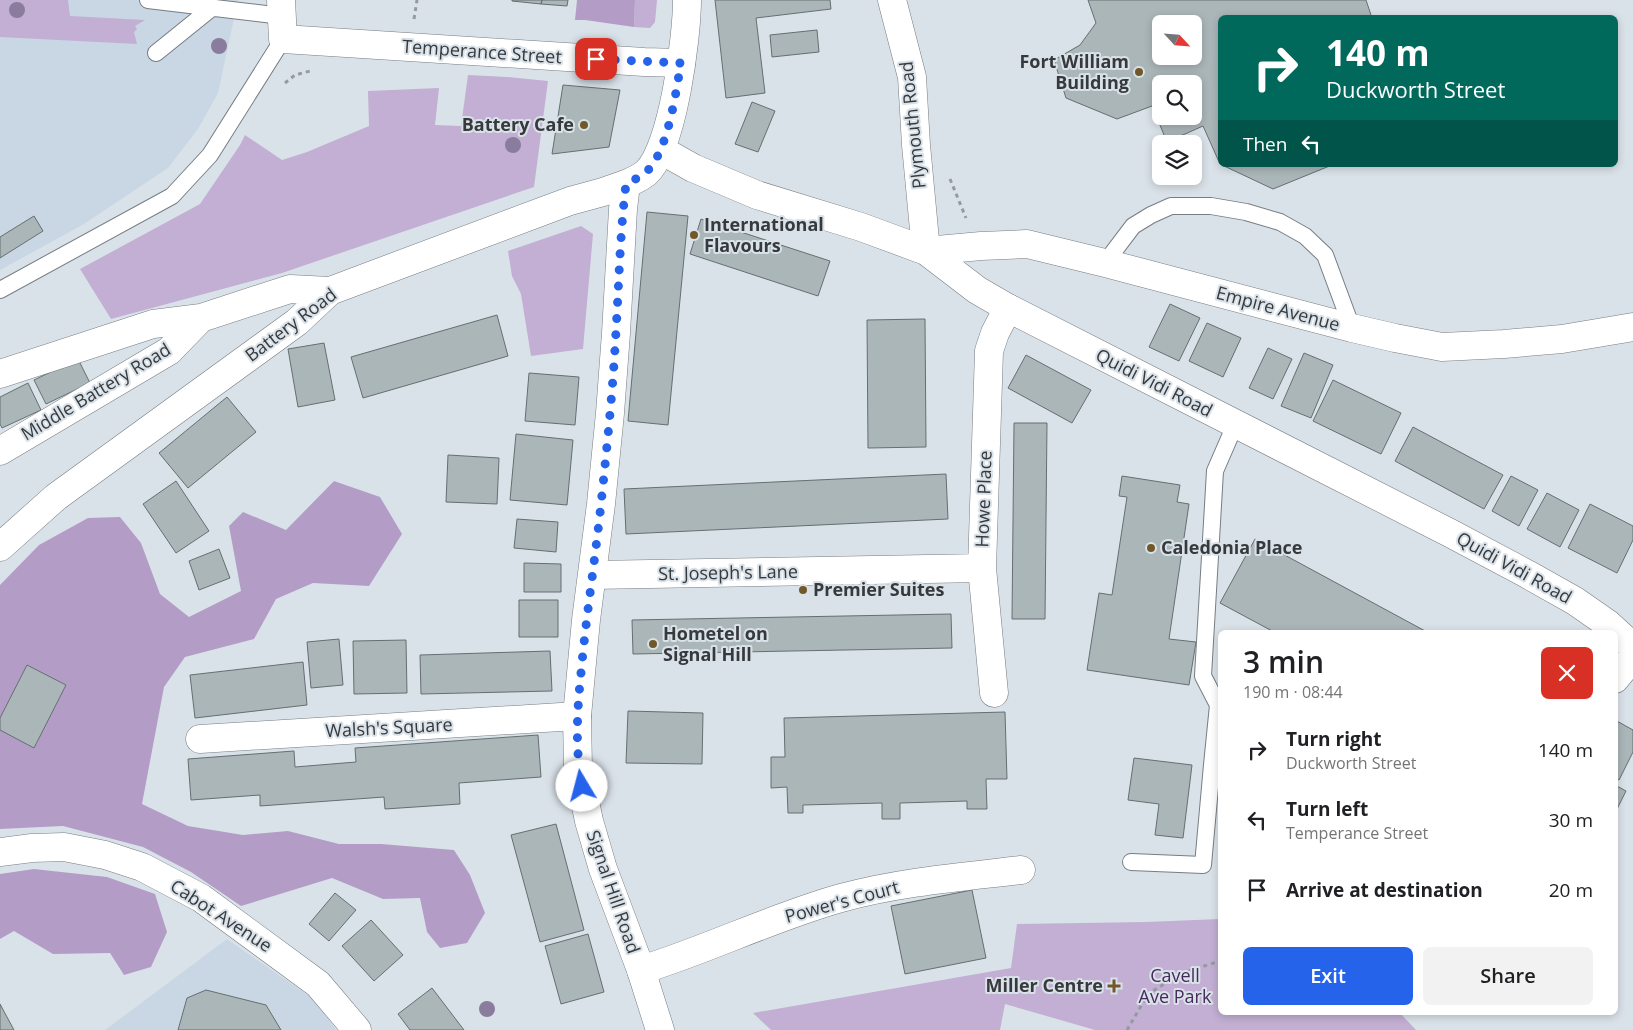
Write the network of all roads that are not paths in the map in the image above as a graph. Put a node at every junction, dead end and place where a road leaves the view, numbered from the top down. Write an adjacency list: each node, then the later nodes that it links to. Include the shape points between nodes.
1 (148, 0): 4 (lane)
2 (687, 0): 7 (street, Battery Road)
3 (892, 0): 10 (street, Plymouth Road, via 912,77)
4 (213, 8): 5 (lane); 6 (lane)
5 (282, 18): 7 (street, Temperance Street, via 644,62); 12 (lane, via 210,155 172,196)
6 (156, 53)
7 (681, 63): 8 (street, Battery Road)
8 (661, 150): 9 (street, Battery Road, via 647,172); 10 (street, Quidi Vidi Road, via 757,196 861,227)
9 (626, 184): 13 (street, Battery Road, via 570,201); 23 (street, Signal Hill Road, via 616,333)
10 (926, 251): 11 (street, Empire Avenue, via 1027,244); 14 (street, Quidi Vidi Road, via 977,290)
11 (1105, 263): 16 (street, Empire Avenue); 16 (lane, via 1133,226 1171,206 1211,206 1246,212 1280,222 1305,236 1325,255)
12 (0, 290)
13 (330, 291): 15 (street, Middle Battery Road, via 290,289); 21 (street, Battery Road, via 297,322 56,497)
14 (1008, 308): 19 (street, Quidi Vidi Road); 22 (street, Howe Place, via 989,351)
15 (201, 318): 18 (street, via 153,324); 20 (street, Middle Battery Road, via 169,351)
16 (1352, 328): 17 (street, Empire Avenue, via 1442,347 1562,339)
17 (1633, 328)
18 (0, 374)
19 (1234, 424): 24 (street, Quidi Vidi Road, via 1567,596); 33 (lane, via 1214,471 1203,676 1218,705 1204,865)
20 (0, 450)
21 (0, 548)
22 (982, 568): 23 (street, St. Joseph's Lane); 29 (street, Howe Place)
23 (593, 575): 30 (street, Signal Hill Road)
24 (1615, 630)
25 (1618, 633): 26 (street, Quidi Vidi Road)
26 (1633, 647)
27 (1633, 657): 28 (street)
28 (1618, 675)
29 (994, 693)
30 (577, 716): 31 (street, Walsh's Square); 35 (street, Signal Hill Road, via 578,768 589,821 603,869)
31 (200, 739)
32 (0, 852): 36 (street, Cabot Avenue, via 64,847 142,867 201,898 318,984)
33 (1130, 862)
34 (1020, 870): 35 (street, Power's Court, via 925,881 842,898)
35 (641, 970): 37 (street, Signal Hill Road)
36 (357, 1030)
37 (660, 1030)

